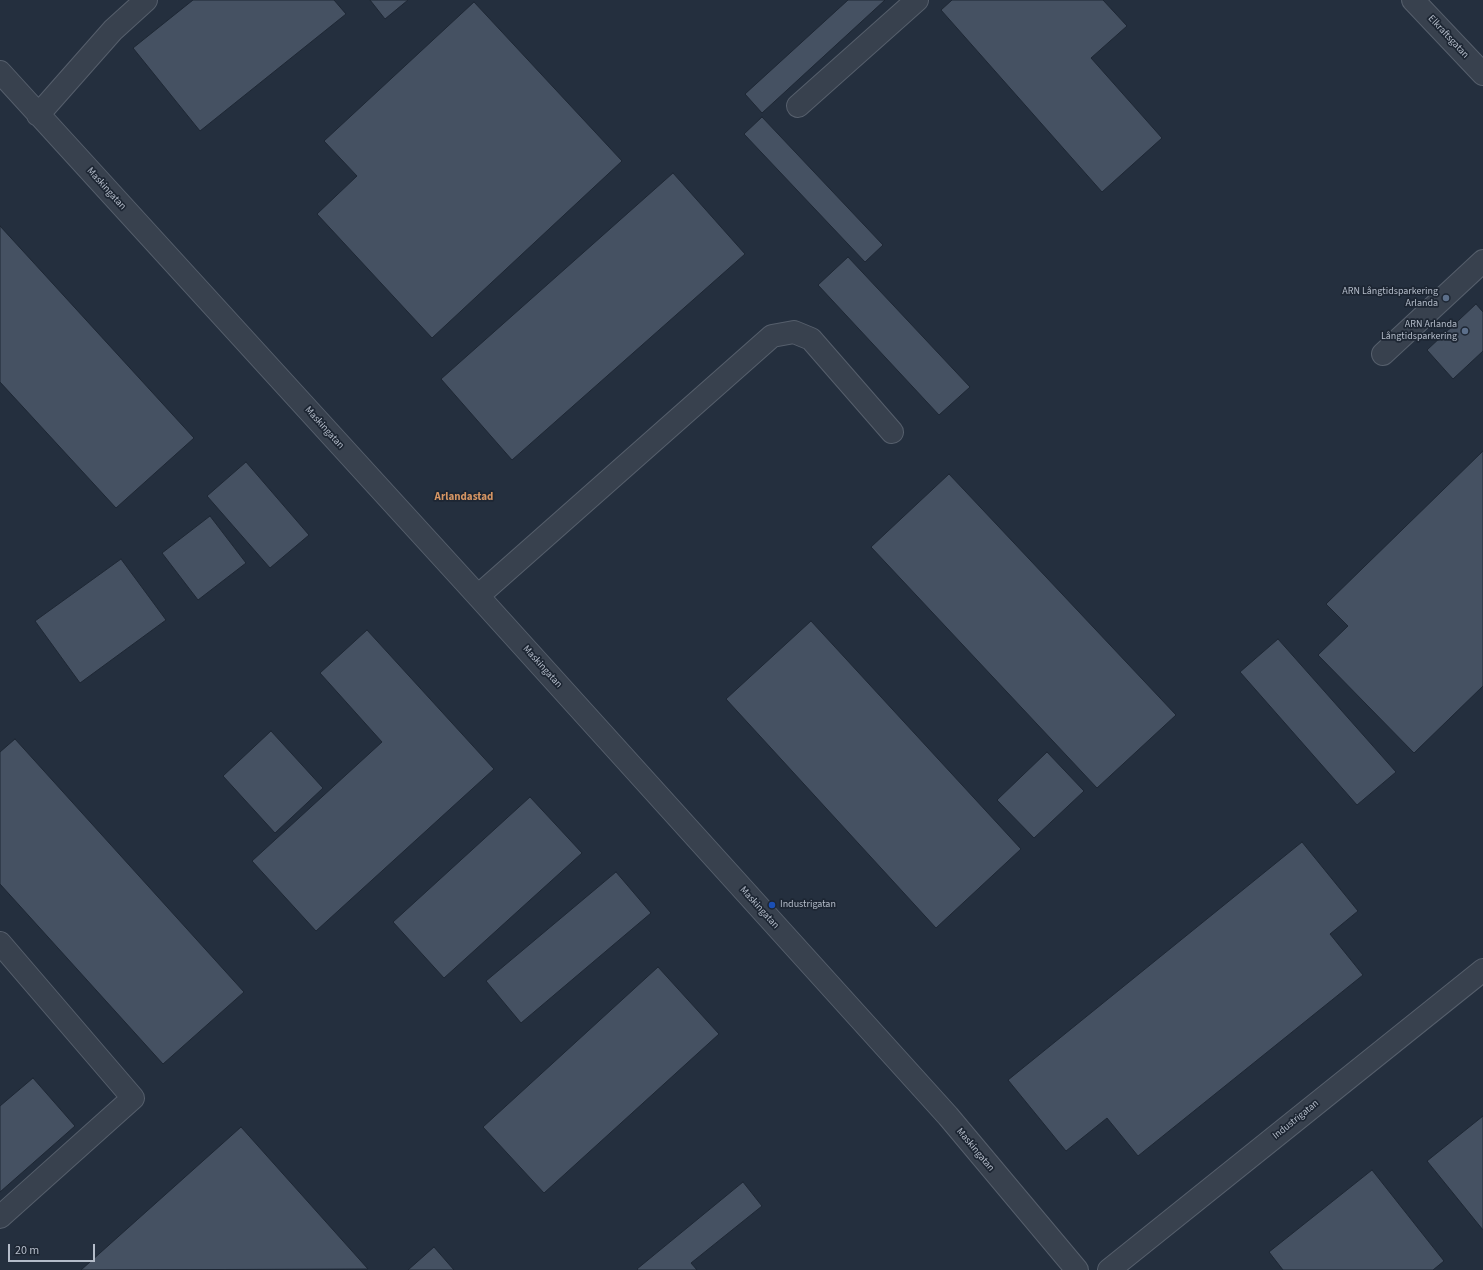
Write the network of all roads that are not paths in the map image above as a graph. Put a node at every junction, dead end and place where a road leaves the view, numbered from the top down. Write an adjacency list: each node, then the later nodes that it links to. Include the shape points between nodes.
1 (146, 0): 7 (street, via 113,30)
2 (917, 0): 6 (street)
3 (1413, 0): 5 (street, Elkraftsgatan)
4 (0, 72): 7 (street, Maskingatan)
5 (1483, 74)
6 (798, 106)
7 (38, 114): 11 (street, Maskingatan)
8 (1483, 261): 9 (street)
9 (1383, 354)
10 (892, 432): 11 (street, via 811,339 794,332 772,336)
11 (478, 596): 15 (street, Maskingatan, via 948,1116)
12 (0, 943): 14 (street, via 133,1098)
13 (1483, 970): 16 (street, Industrigatan)
14 (0, 1218)
15 (1077, 1270)
16 (1109, 1270)

